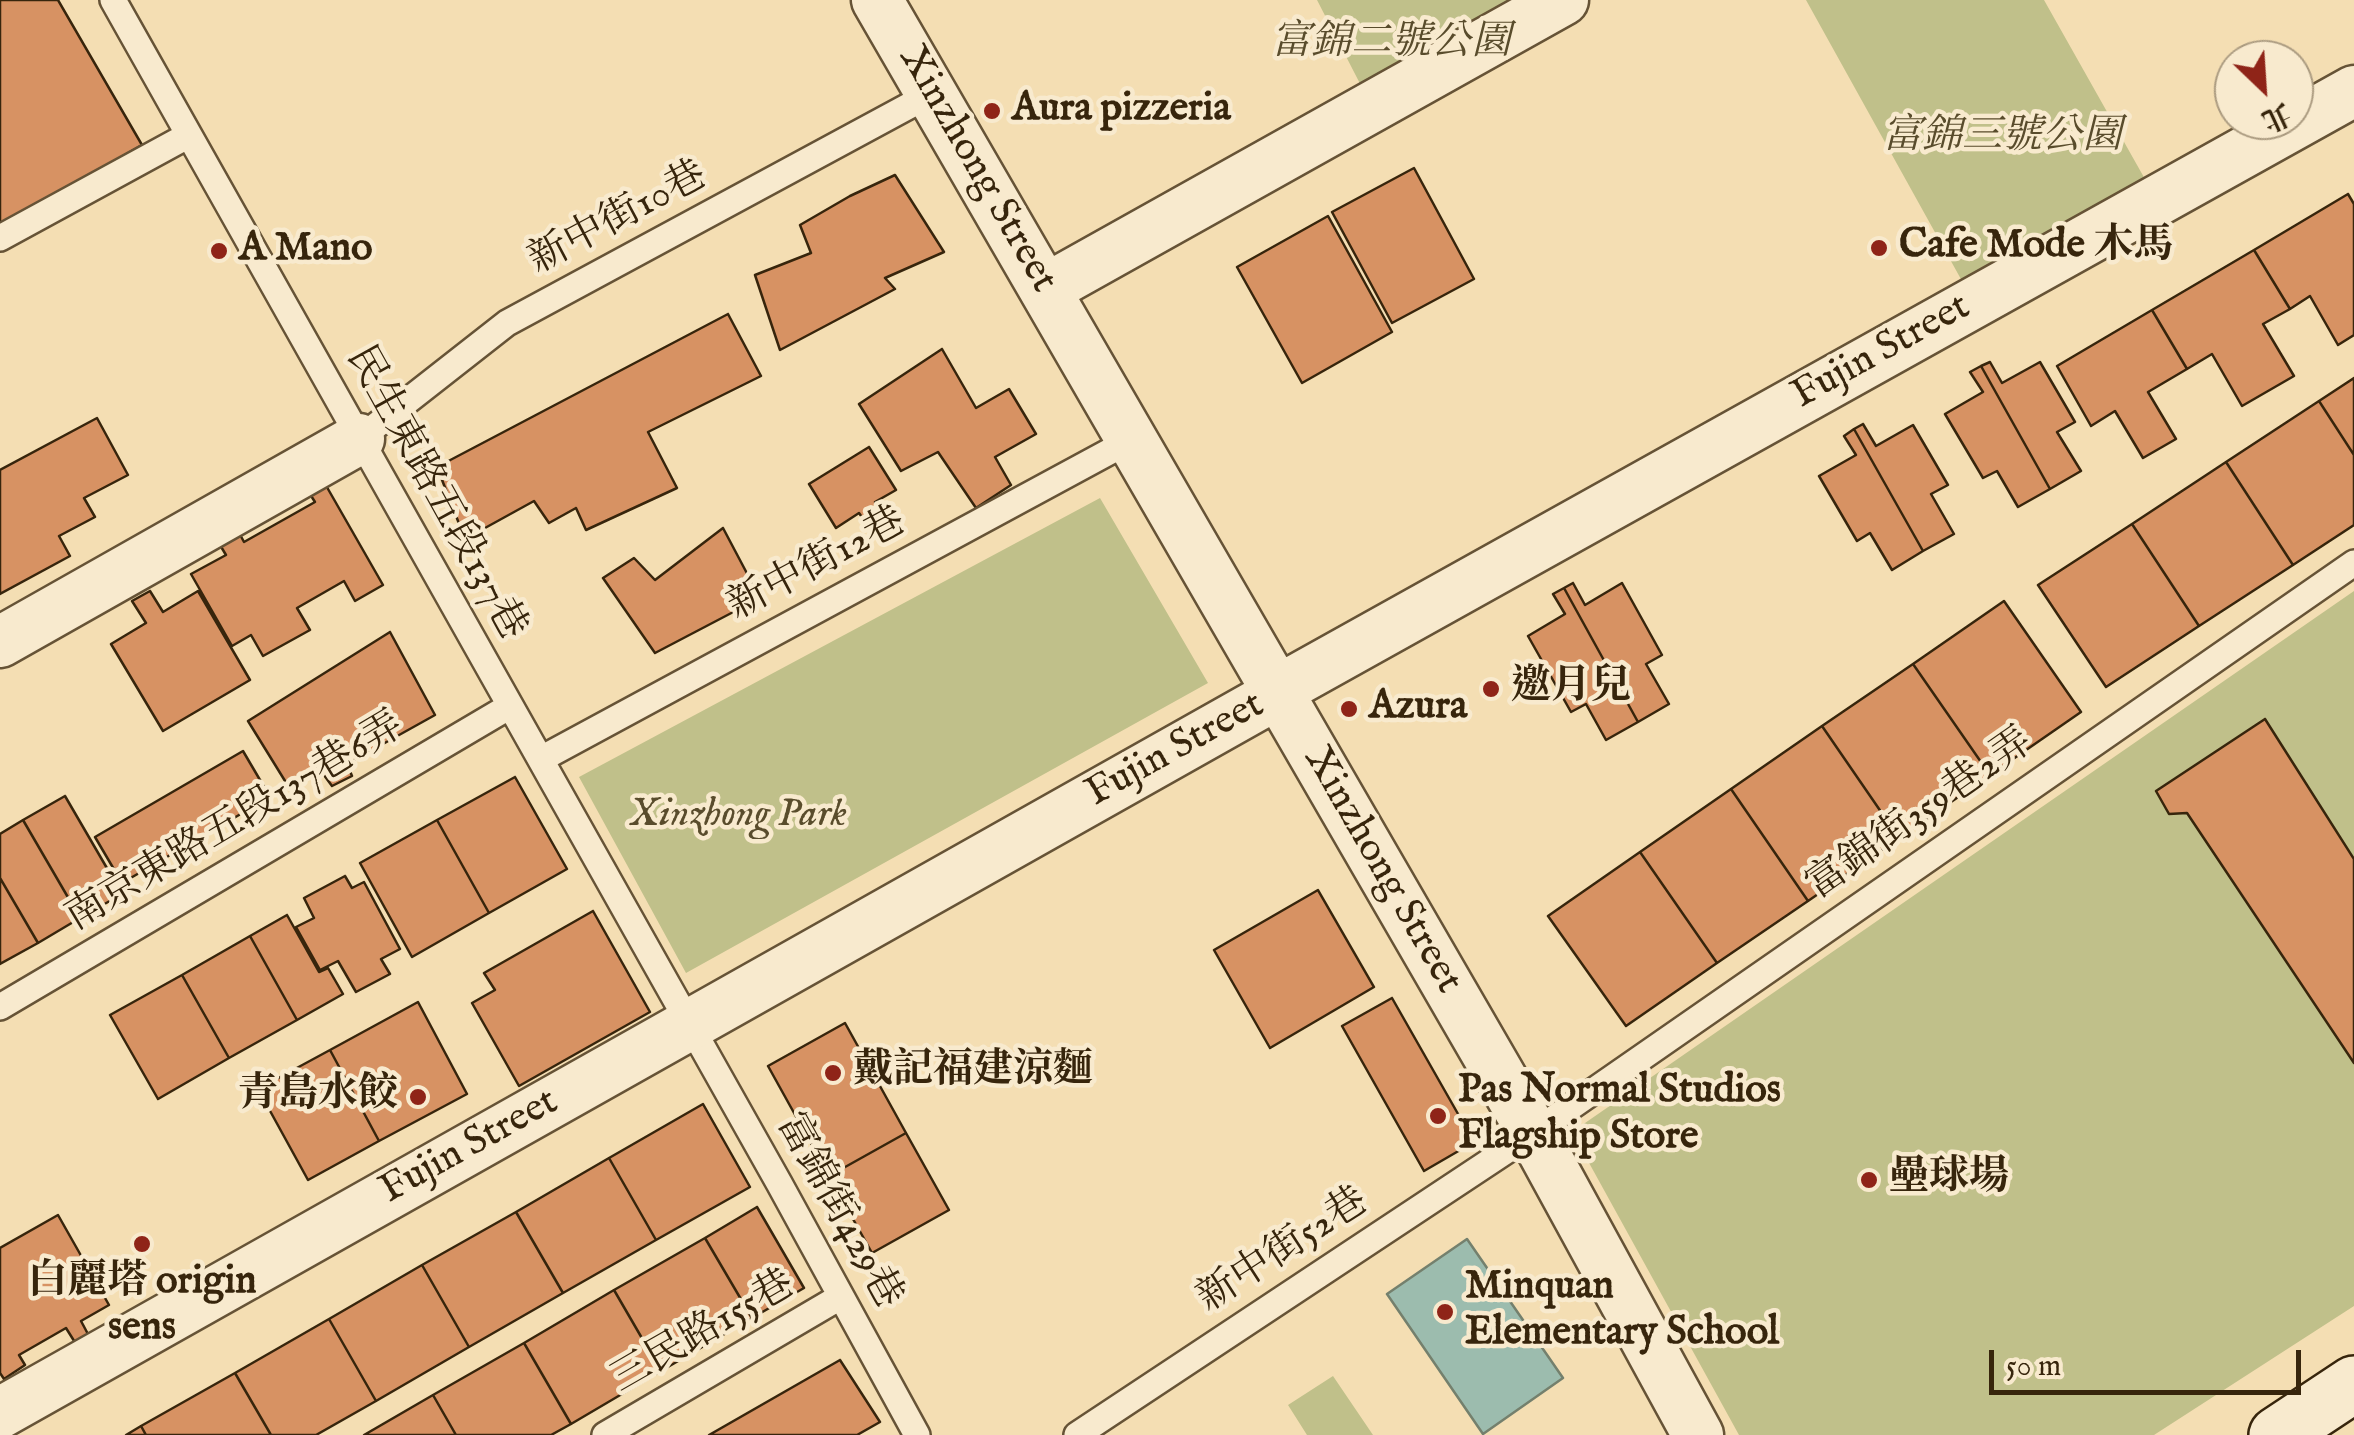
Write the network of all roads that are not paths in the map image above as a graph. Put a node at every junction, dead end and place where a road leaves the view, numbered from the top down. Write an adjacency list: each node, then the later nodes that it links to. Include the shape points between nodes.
1 (877, 0): 5 (street, Xinzhong Street)
2 (1563, 0): 8 (street)
3 (116, 1): 6 (lane, 民生東路五段137巷)
4 (2354, 92): 13 (street, Fujin Street)
5 (931, 94): 8 (street, Xinzhong Street); 9 (lane, 新中街10巷, via 507,323)
6 (189, 136): 7 (lane); 9 (lane, 民生東路五段137巷)
7 (0, 238)
8 (1046, 289): 10 (street, Xinzhong Street)
9 (358, 438): 12 (street); 14 (lane, 民生東路五段137巷)
10 (1131, 440): 13 (street, Xinzhong Street); 15 (lane, 新中街12巷)
11 (2354, 562): 18 (lane, 富錦街359巷2弄)
12 (0, 642)
13 (1277, 694): 17 (street, Fujin Street); 18 (street, Xinzhong Street)
14 (510, 706): 15 (lane, 民生東路五段137巷); 16 (lane, 南京東路五段137巷6弄)
15 (541, 759): 17 (lane, 民生東路五段137巷)
16 (0, 1007)
17 (690, 1024): 19 (lane, 富錦街429巷); 21 (street, Fujin Street)
18 (1533, 1133): 24 (lane, 新中街52巷); 25 (street, Xinzhong Street)
19 (840, 1297): 22 (lane, 三民路155巷); 23 (lane, 富錦街429巷)
20 (2354, 1384): 26 (main road)
21 (0, 1413)
22 (605, 1435)
23 (917, 1435)
24 (1077, 1435)
25 (1698, 1435)
26 (2277, 1435)

